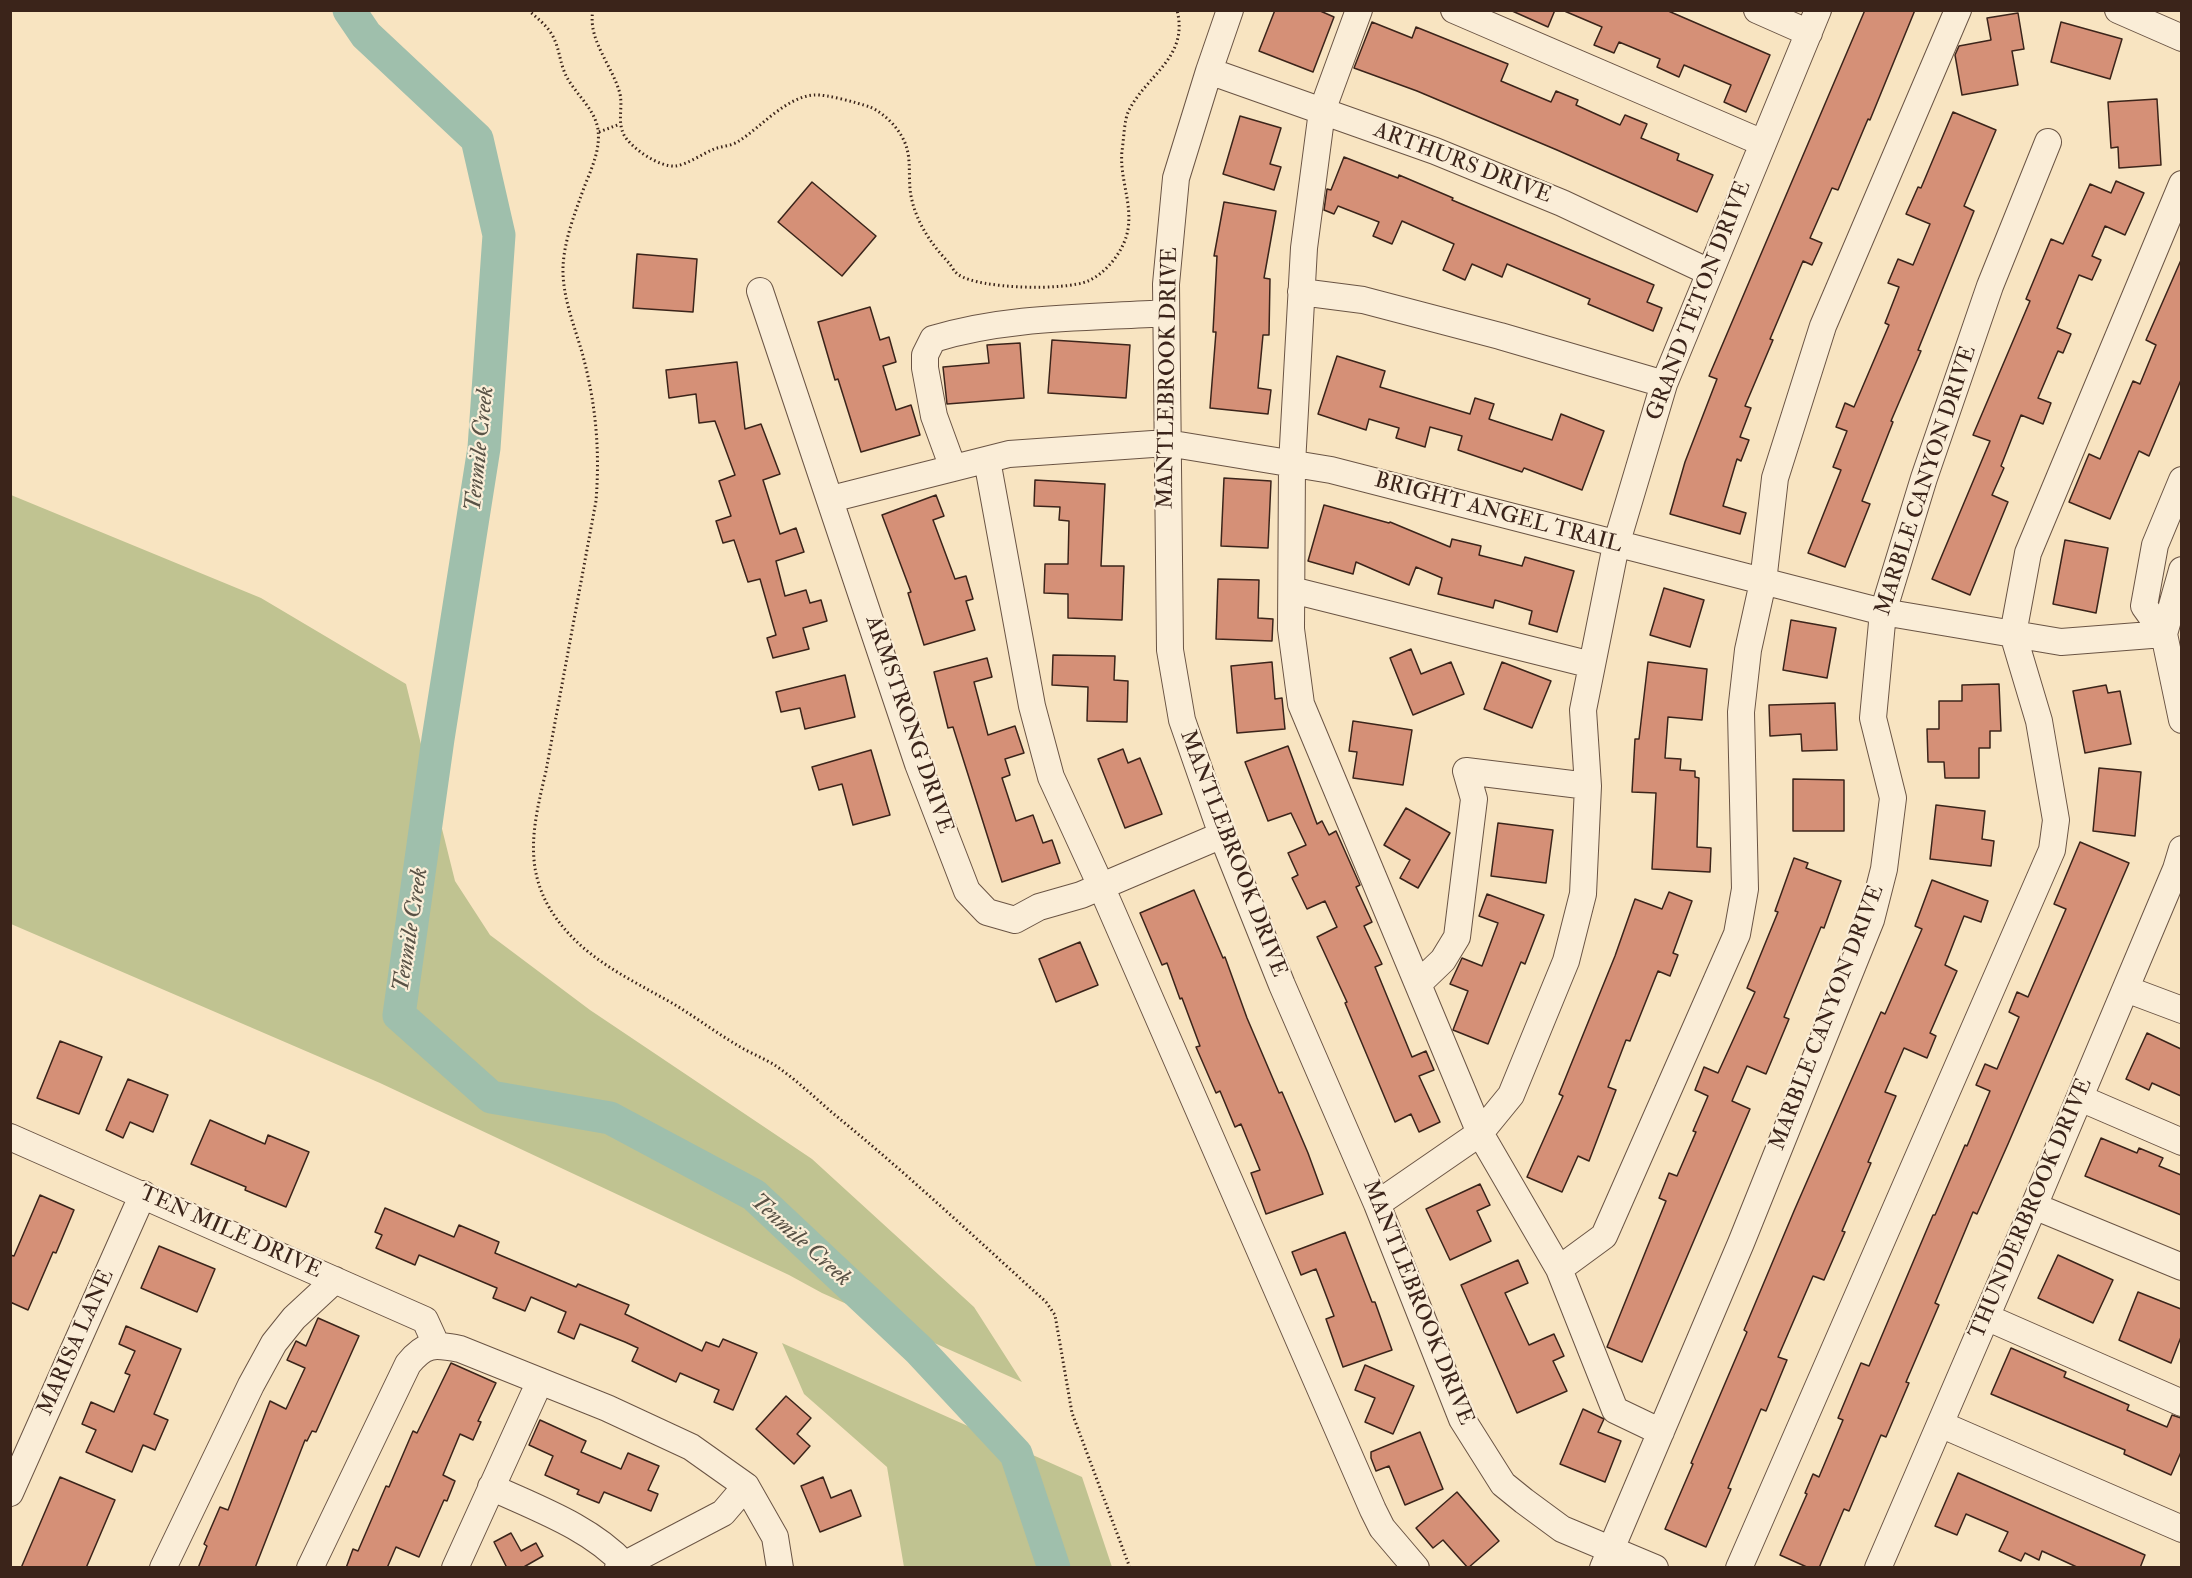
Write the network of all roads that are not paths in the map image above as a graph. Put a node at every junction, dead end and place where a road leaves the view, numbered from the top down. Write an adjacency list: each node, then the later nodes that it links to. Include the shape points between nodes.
1 (1230, 10): 9 (street, MANTLEBROOK DRIVE)
2 (1359, 10): 10 (street)
3 (1454, 10): 12 (street)
4 (1757, 10): 7 (street)
5 (1958, 10): 27 (street, via 1823,326 1774,478)
6 (2118, 10): 8 (street)
7 (1814, 22): 12 (street, GRAND TETON DRIVE)
8 (2181, 38)
9 (1209, 71): 10 (street, ARTHURS DRIVE); 17 (street, MANTLEBROOK DRIVE, via 1176,178)
10 (1322, 111): 14 (street, ARTHURS DRIVE, via 1435,151 1562,203); 16 (street)
11 (2048, 142): 29 (street, MARBLE CANYON DRIVE, via 1990,286)
12 (1763, 143): 14 (street, GRAND TETON DRIVE)
13 (2181, 184): 30 (street, via 2028,554)
14 (1709, 272): 18 (street, GRAND TETON DRIVE)
15 (760, 291): 24 (street, ARMSTRONG DRIVE)
16 (1301, 292): 18 (street, via 1363,300); 21 (street)
17 (1166, 313): 19 (street, MANTLEBROOK DRIVE); 22 (street, via 1033,320 965,329 933,339 925,355 925,368 934,416)
18 (1664, 384): 25 (street, GRAND TETON DRIVE)
19 (1167, 443): 20 (street, BRIGHT ANGEL TRAIL, via 1009,454); 21 (street, BRIGHT ANGEL TRAIL); 35 (street, MANTLEBROOK DRIVE, via 1170,650 1182,720)
20 (987, 460): 22 (street, BRIGHT ANGEL TRAIL); 37 (street, via 1032,706 1051,777)
21 (1292, 464): 25 (street, BRIGHT ANGEL TRAIL, via 1331,470); 28 (street)
22 (953, 468): 24 (street, BRIGHT ANGEL TRAIL)
23 (2181, 480): 31 (street, via 2155,546 2144,606)
24 (831, 499): 37 (street, ARMSTRONG DRIVE, via 918,764 967,891 987,912 1015,920)
25 (1616, 545): 27 (street, BRIGHT ANGEL TRAIL); 32 (street, GRAND TETON DRIVE)
26 (2181, 570): 31 (street)
27 (1763, 582): 29 (street, BRIGHT ANGEL TRAIL); 49 (street, via 1748,650 1741,712 1745,889 1737,934 1604,1236)
28 (1292, 590): 32 (street); 38 (street, via 1292,629 1301,704)
29 (1883, 612): 30 (street, BRIGHT ANGEL TRAIL); 56 (street, MARBLE CANYON DRIVE, via 1872,718 1893,798 1884,869 1871,920 1741,1244)
30 (2013, 634): 31 (street, BRIGHT ANGEL TRAIL, via 2061,642); 69 (street, via 2039,721 2056,820 2052,850)
31 (2164, 634): 33 (street)
32 (1592, 665): 34 (street, GRAND TETON DRIVE, via 1583,710)
33 (2181, 720)
34 (1588, 786): 38 (street, via 1466,771 1474,799 1457,937 1443,960); 42 (street, GRAND TETON DRIVE, via 1583,894 1566,961 1511,1095)
35 (1222, 835): 37 (street, ARMSTRONG DRIVE); 46 (street, MANTLEBROOK DRIVE)
36 (2181, 849): 39 (street, THUNDERBROOK DRIVE)
37 (1101, 886): 67 (street, via 1373,1510)
38 (1418, 984): 42 (street)
39 (2126, 989): 40 (street); 41 (street, THUNDERBROOK DRIVE)
40 (2181, 1010)
41 (2080, 1098): 44 (street); 47 (street, THUNDERBROOK DRIVE)
42 (1480, 1133): 46 (street, GRAND TETON DRIVE); 49 (street)
43 (10, 1137): 45 (street, TEN MILE DRIVE)
44 (2181, 1142)
45 (143, 1194): 50 (street, TEN MILE DRIVE); 59 (street, MARISA LANE)
46 (1377, 1204): 61 (street, MANTLEBROOK DRIVE, via 1462,1419 1503,1484)
47 (2034, 1206): 48 (street); 51 (street, THUNDERBROOK DRIVE)
48 (2181, 1267)
49 (1559, 1269): 56 (street, via 1615,1410)
50 (335, 1280): 52 (street, TEN MILE DRIVE, via 424,1320); 63 (street, via 294,1318 274,1343)
51 (1986, 1317): 54 (street); 55 (street, THUNDERBROOK DRIVE)
52 (427, 1348): 53 (street, via 460,1349); 64 (street, via 408,1364)
53 (540, 1382): 57 (street, via 691,1447); 58 (street)
54 (2181, 1403)
55 (1940, 1424): 60 (street); 70 (street, THUNDERBROOK DRIVE)
56 (1660, 1432): 61 (street, MARBLE CANYON DRIVE)
57 (746, 1486): 62 (street, via 723,1513); 66 (street, via 775,1537)
58 (492, 1487): 62 (street, via 579,1530 615,1555); 65 (street)
59 (10, 1493)
60 (2181, 1529)
61 (1606, 1559): 68 (street, MANTLEBROOK DRIVE)
62 (621, 1566)
63 (164, 1568)
64 (310, 1568)
65 (455, 1568)
66 (780, 1568)
67 (1416, 1568)
68 (1655, 1568)
69 (1739, 1568)
70 (1878, 1568)

